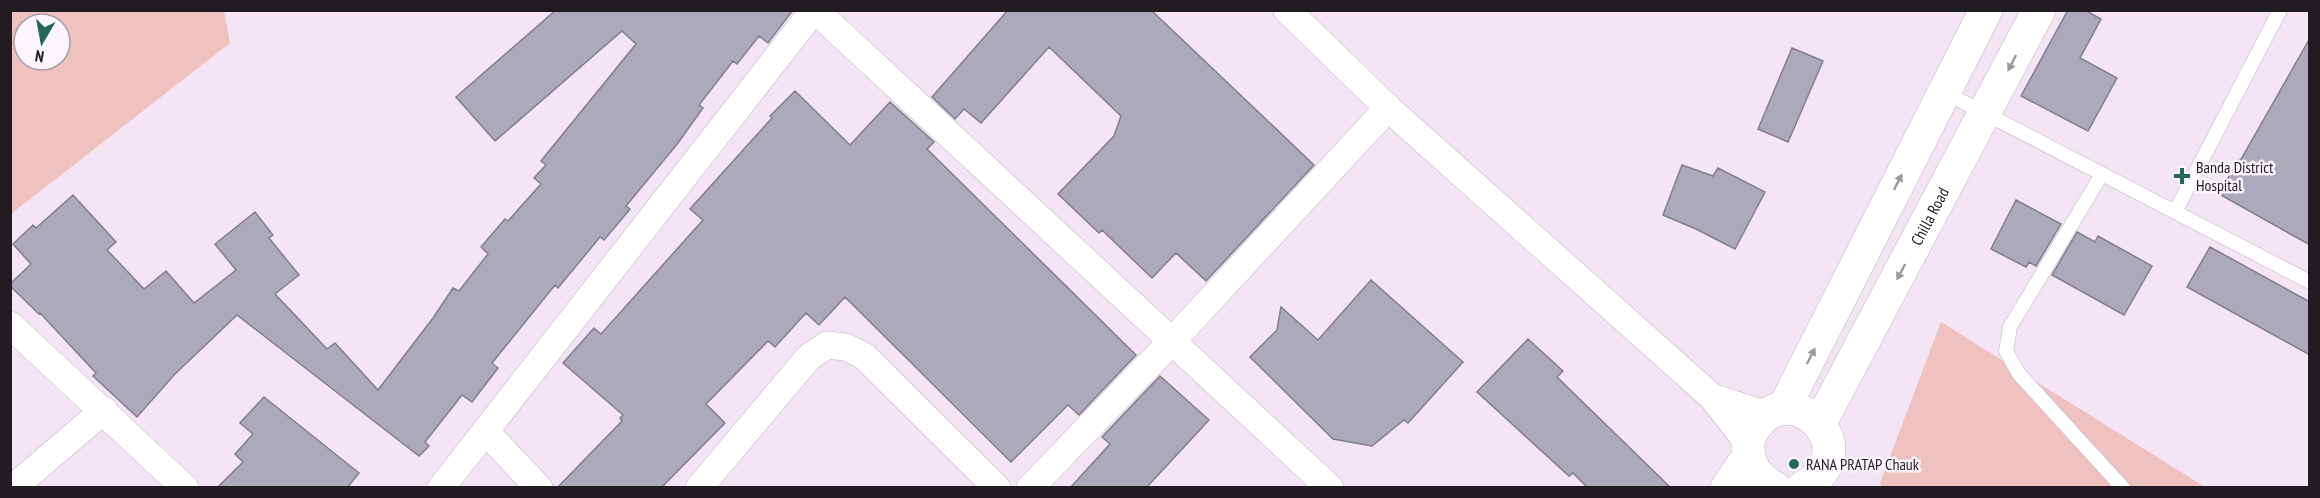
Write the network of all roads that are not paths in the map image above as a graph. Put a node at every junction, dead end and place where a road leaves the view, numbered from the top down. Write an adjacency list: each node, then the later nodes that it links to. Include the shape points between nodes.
1 (815, 10): 13 (street); 18 (street)
2 (1287, 10): 7 (street)
3 (1986, 10): 6 (main road)
4 (2039, 10): 8 (main road, Chilla Road, one-way to 8)
5 (2280, 10): 10 (lane)
6 (1944, 92): 8 (lane); 16 (main road, one-way to 6)
7 (1388, 108): 13 (street); 14 (street)
8 (1986, 113): 9 (lane); 17 (main road, Chilla Road, one-way to 17)
9 (2102, 174): 10 (lane); 31 (lane, via 2010,327 2006,351 2019,374)
10 (2175, 212): 11 (lane)
11 (2310, 282)
12 (10, 325): 15 (street)
13 (1173, 340): 27 (street); 28 (street)
14 (1712, 397): 16 (street); 19 (street)
15 (104, 410): 21 (street); 22 (street)
16 (1776, 412): 17 (main road, via 1803,412); 19 (main road, via 1752,430)
17 (1820, 423): 20 (main road, via 1829,447 1828,460)
18 (485, 431): 23 (street); 24 (street)
19 (1748, 450): 29 (main road); 30 (main road, via 1753,470)
20 (1817, 482)
21 (13, 488)
22 (185, 488)
23 (441, 488)
24 (539, 488)
25 (699, 488): 26 (street, via 809,357 827,345 846,347 864,356)
26 (997, 488)
27 (1030, 488)
28 (1330, 488)
29 (1727, 488)
30 (1775, 488)
31 (2123, 488)

